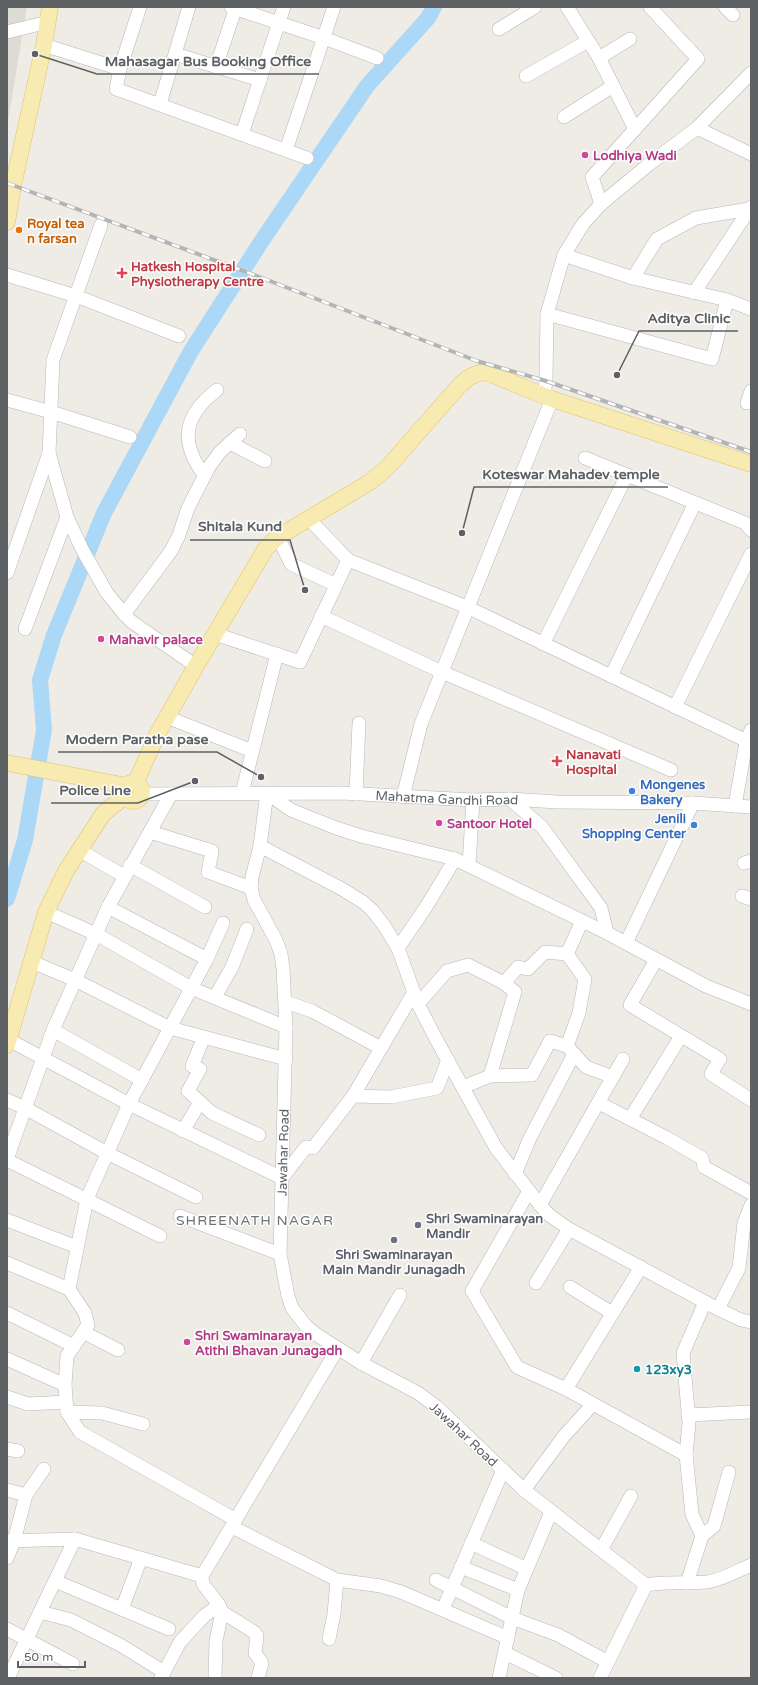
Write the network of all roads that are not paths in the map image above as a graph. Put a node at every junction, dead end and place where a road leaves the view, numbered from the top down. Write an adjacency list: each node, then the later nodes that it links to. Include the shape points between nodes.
1 (43, 7): 12 (main road)
2 (50, 7): 18 (main road)
3 (140, 7): 23 (street)
4 (189, 7): 19 (street)
5 (284, 7): 11 (street)
6 (334, 7): 15 (street)
7 (535, 7): 13 (street)
8 (567, 7): 17 (street)
9 (234, 8): 11 (street); 22 (street)
10 (655, 9): 31 (street, via 698,59)
11 (279, 23): 15 (street); 26 (street)
12 (40, 24): 14 (street); 36 (main road)
13 (499, 29)
14 (7, 32)
15 (324, 38): 20 (street); 33 (street)
16 (630, 39): 21 (street)
17 (588, 41): 21 (street); 24 (street)
18 (44, 45): 23 (street); 39 (main road)
19 (175, 54): 22 (street); 28 (street)
20 (377, 58)
21 (599, 58): 27 (street)
22 (216, 67): 26 (street)
23 (120, 69): 28 (street, via 116,88)
24 (526, 76)
25 (748, 79): 30 (street)
26 (260, 80): 32 (street)
27 (613, 86): 29 (street); 31 (street)
28 (160, 104): 32 (street)
29 (564, 117)
30 (697, 128): 34 (street); 37 (street)
31 (635, 129): 37 (street, via 592,177)
32 (242, 134): 33 (street)
33 (286, 150): 35 (street)
34 (751, 154)
35 (307, 158)
36 (7, 173)
37 (601, 204): 41 (street, via 583,224)
38 (750, 208): 43 (street, via 696,218 657,239); 44 (street)
39 (7, 222)
40 (101, 225): 45 (street)
41 (564, 255): 43 (street); 48 (street)
42 (7, 275): 45 (street)
43 (634, 278): 44 (street)
44 (694, 293): 46 (street)
45 (76, 296): 49 (street); 53 (street, via 53,360)
46 (727, 300): 47 (street); 48 (street, via 712,359)
47 (751, 309)
48 (547, 314): 51 (street)
49 (179, 336)
50 (217, 390): 61 (street, via 203,403 191,421 187,435 192,457)
51 (548, 397): 60 (main road); 65 (main road, via 486,372 467,378 387,468 370,482); 72 (street)
52 (7, 400): 53 (street)
53 (51, 412): 55 (street); 57 (street)
54 (240, 434): 56 (street)
55 (130, 437)
56 (230, 443): 59 (street); 61 (street, via 214,459)
57 (49, 453): 64 (street); 70 (street)
58 (585, 458): 62 (street)
59 (265, 461)
60 (751, 464)
61 (204, 475): 74 (street, via 188,508 176,542)
62 (627, 475): 63 (street); 77 (street)
63 (695, 502): 66 (street, via 745,523); 81 (street)
64 (67, 517): 74 (street, via 83,551 108,593); 75 (street)
65 (309, 519): 67 (main road); 69 (street)
66 (751, 530)
67 (278, 537): 71 (street, via 291,564); 76 (main road, via 266,548)
68 (751, 554): 82 (street)
69 (348, 560): 71 (street); 72 (street)
70 (7, 573)
71 (336, 585): 73 (street)
72 (467, 607): 77 (street); 80 (street)
73 (321, 616): 78 (street, via 300,662); 80 (street)
74 (133, 622): 79 (street)
75 (25, 629)
76 (215, 634): 78 (street); 79 (main road)
77 (543, 644): 81 (street)
78 (277, 654): 86 (street)
79 (196, 666): 83 (main road)
80 (442, 672): 88 (street); 96 (street, via 421,724)
81 (611, 676): 82 (street)
82 (675, 707): 85 (street)
83 (167, 717): 86 (street); 91 (main road)
84 (359, 723): 95 (street)
85 (749, 738): 100 (street)
86 (252, 751): 92 (street)
87 (7, 763): 90 (main road, Mahatma Gandhi Road)
88 (671, 770)
89 (7, 773): 90 (main road, Mahatma Gandhi Road)
90 (75, 782): 91 (main road, Mahatma Gandhi Road)
91 (131, 791): 94 (street, Mahatma Gandhi Road); 104 (main road, via 103,814)
92 (242, 793): 93 (street, Mahatma Gandhi Road); 94 (street, Mahatma Gandhi Road)
93 (267, 793): 95 (street, Mahatma Gandhi Road); 103 (street, Jawahar Road); 105 (street, via 291,810 336,828)
94 (171, 794): 102 (street)
95 (356, 794): 96 (street, Mahatma Gandhi Road)
96 (403, 797): 98 (street, Mahatma Gandhi Road)
97 (510, 799): 98 (street, Mahatma Gandhi Road); 99 (street, Mahatma Gandhi Road); 115 (street, via 542,827 601,908)
98 (473, 800): 106 (street)
99 (693, 803): 100 (street, Mahatma Gandhi Road); 117 (street)
100 (735, 806): 101 (street, Mahatma Gandhi Road)
101 (751, 807)
102 (150, 832): 107 (street); 108 (street, via 212,851 208,872)
103 (260, 846): 108 (street, Jawahar Road); 118 (street, via 363,902 384,924)
104 (79, 850): 107 (street); 111 (main road)
105 (455, 859): 106 (street); 118 (street)
106 (469, 865): 112 (street)
107 (127, 870): 109 (street); 110 (street)
108 (251, 888): 128 (street, Jawahar Road, via 254,900 281,954)
109 (108, 907): 116 (street); 120 (street)
110 (205, 907)
111 (46, 912): 116 (street); 122 (main road)
112 (582, 921): 115 (street); 119 (street)
113 (223, 923): 120 (street)
114 (247, 929): 126 (street, via 232,967)
115 (607, 932): 117 (street)
116 (96, 934): 123 (street); 125 (street)
117 (626, 943): 121 (street)
118 (398, 948): 127 (street)
119 (567, 954): 124 (street, via 545,952 528,969 518,967); 137 (street, via 585,980)
120 (207, 959): 125 (street)
121 (656, 960): 129 (street, via 706,986); 133 (street, via 630,1005)
122 (32, 962): 123 (street); 135 (main road)
123 (76, 980): 131 (street); 132 (street)
124 (504, 983): 127 (street, via 468,964 446,971); 142 (street, via 515,992)
125 (192, 988): 126 (street); 131 (street)
126 (215, 998): 130 (street)
127 (416, 998): 136 (street); 141 (street)
128 (286, 1002): 130 (street, Jawahar Road); 136 (street, via 312,1011)
129 (751, 1004)
130 (286, 1027): 139 (street, Jawahar Road)
131 (170, 1028): 134 (street); 144 (street)
132 (53, 1030): 138 (street); 144 (street)
133 (681, 1036): 148 (street, via 720,1059 711,1074); 153 (street)
134 (204, 1037): 139 (street); 149 (street, via 192,1066 200,1069 188,1091)
135 (8, 1043): 138 (street)
136 (381, 1048): 146 (street)
137 (570, 1050): 142 (street, via 550,1041 532,1075); 143 (street, via 586,1067); 158 (street)
138 (42, 1057): 151 (street); 152 (street)
139 (286, 1059): 159 (street, Jawahar Road)
140 (623, 1059): 143 (street)
141 (448, 1060): 145 (street); 146 (street, via 437,1088 391,1097)
142 (490, 1076): 145 (street)
143 (613, 1077): 150 (street)
144 (142, 1080): 151 (street)
145 (462, 1087): 158 (street, via 496,1148)
146 (353, 1096): 159 (street, via 313,1148 306,1147)
147 (7, 1100): 152 (street)
148 (751, 1100)
149 (200, 1102): 154 (street); 155 (street, via 212,1113)
150 (599, 1103): 153 (street); 165 (street)
151 (129, 1104): 154 (street); 156 (street)
152 (25, 1108): 156 (street); 157 (street)
153 (630, 1119): 161 (street, via 702,1158 704,1167)
154 (183, 1131): 159 (street)
155 (259, 1135)
156 (107, 1153): 162 (street); 163 (street)
157 (7, 1159): 163 (street)
158 (515, 1174): 160 (street)
159 (282, 1178): 171 (street, Jawahar Road)
160 (529, 1191): 165 (street); 190 (street, via 472,1291 517,1367)
161 (751, 1193)
162 (196, 1197)
163 (87, 1200): 169 (street); 170 (street)
164 (751, 1204): 179 (street, via 744,1223 739,1268)
165 (540, 1205): 168 (street)
166 (180, 1216): 171 (street)
167 (7, 1220): 170 (street)
168 (569, 1229): 173 (street); 174 (street)
169 (160, 1236)
170 (77, 1247): 176 (street)
171 (280, 1254): 185 (street, Jawahar Road, via 292,1308 306,1326)
172 (7, 1263): 176 (street)
173 (641, 1267): 178 (street); 181 (street)
174 (536, 1283)
175 (570, 1287): 181 (street)
176 (69, 1290): 183 (street, via 85,1313 88,1325)
177 (400, 1295): 188 (street)
178 (705, 1302): 179 (street); 195 (street, via 683,1353)
179 (718, 1309): 182 (street)
180 (7, 1313): 184 (street)
181 (612, 1313): 190 (street)
182 (751, 1322)
183 (83, 1332): 184 (street); 186 (street)
184 (74, 1346): 189 (street, via 67,1356)
185 (338, 1348): 188 (street, Jawahar Road); 206 (street)
186 (118, 1350)
187 (7, 1358): 189 (street)
188 (362, 1363): 199 (street, Jawahar Road, via 418,1393 438,1407)
189 (65, 1385): 193 (street)
190 (566, 1389): 192 (street)
191 (7, 1397): 193 (street, via 28,1404)
192 (593, 1404): 197 (street); 202 (street, via 560,1441)
193 (67, 1407): 196 (street); 206 (street, via 80,1432)
194 (751, 1412): 195 (street)
195 (688, 1415): 197 (street)
196 (143, 1424)
197 (686, 1455): 207 (street, via 692,1514)
198 (44, 1469): 203 (street)
199 (503, 1470): 202 (street, Jawahar Road); 210 (street)
200 (729, 1472): 207 (street, via 714,1526)
201 (7, 1490): 203 (street)
202 (524, 1490): 205 (street, Jawahar Road)
203 (26, 1495): 209 (street)
204 (631, 1496): 211 (street)
205 (552, 1512): 211 (street, Jawahar Road); 216 (street)
206 (234, 1523): 217 (street); 218 (street)
207 (702, 1536): 221 (street)
208 (75, 1539): 209 (street); 213 (street); 220 (street)
209 (11, 1541): 212 (street)
210 (471, 1543): 215 (street); 216 (street)
211 (601, 1550): 222 (street, Jawahar Road)
212 (7, 1558)
213 (141, 1558): 217 (street); 227 (street)
214 (751, 1566): 221 (street, via 709,1581)
215 (460, 1567): 223 (street); 224 (street)
216 (527, 1569): 224 (street)
217 (202, 1576): 225 (street, via 203,1584)
218 (337, 1580): 226 (street, via 381,1586); 234 (street)
219 (436, 1580): 223 (street)
220 (55, 1581): 227 (street); 228 (street)
221 (687, 1583): 222 (street, via 660,1582)
222 (646, 1585): 236 (street)
223 (452, 1587): 226 (street); 229 (street)
224 (518, 1590): 229 (street)
225 (220, 1608): 238 (street, via 204,1616 180,1642); 240 (street, via 216,1641); 241 (street, via 257,1636 255,1653 262,1663)
226 (442, 1608): 232 (street)
227 (122, 1609): 231 (street)
228 (40, 1612): 233 (street); 238 (street, via 71,1620 122,1646)
229 (512, 1618): 232 (street); 236 (street, via 558,1635)
230 (7, 1629): 233 (street)
231 (169, 1629)
232 (508, 1638): 235 (street)
233 (27, 1639): 237 (street); 239 (street)
234 (329, 1639)
235 (505, 1653): 242 (street); 243 (street)
236 (608, 1662): 244 (street)
237 (73, 1664)
238 (163, 1675)
239 (8, 1678)
240 (216, 1678)
241 (258, 1678)
242 (499, 1678)
243 (556, 1678)
244 (600, 1678)

